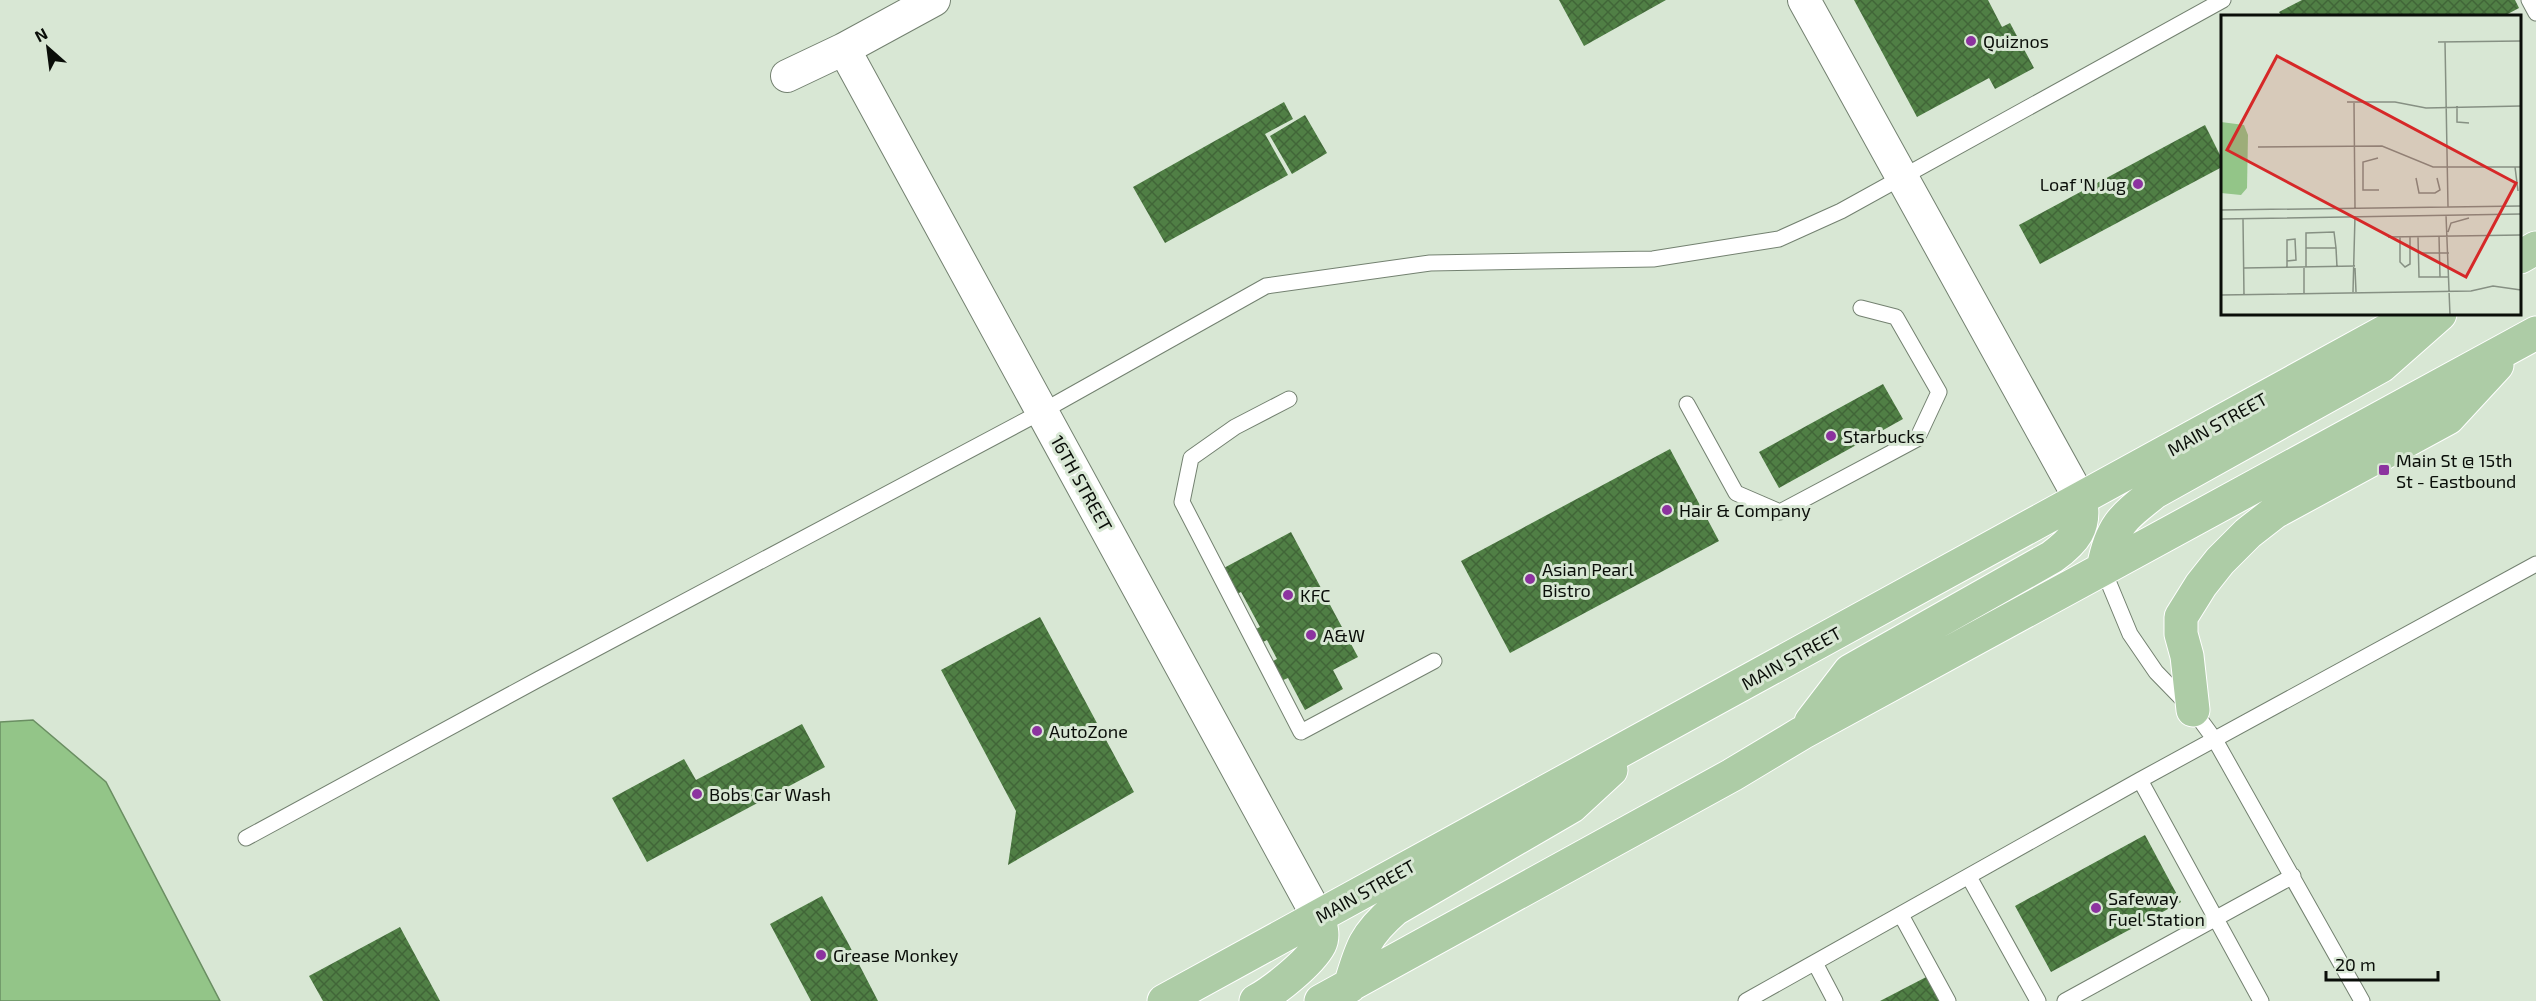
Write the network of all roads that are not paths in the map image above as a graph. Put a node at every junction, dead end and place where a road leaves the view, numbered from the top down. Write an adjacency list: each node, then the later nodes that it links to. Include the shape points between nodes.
1 (934, 0): 6 (street)
2 (1804, 0): 8 (street)
3 (2223, 0): 8 (lane)
4 (2529, 0): 5 (lane)
5 (2536, 13)
6 (844, 50): 7 (street); 17 (street, 16TH STREET)
7 (787, 76)
8 (1902, 177): 17 (lane, via 1779,239 1712,251 1653,259 1430,263 1266,286); 18 (street)
9 (2536, 248): 10 (main road)
10 (2521, 256)
11 (1861, 308): 16 (lane, via 1896,317 1940,392 1917,439 1780,512 1736,493)
12 (2415, 315): 18 (main road, MAIN STREET)
13 (2439, 315): 20 (main road, via 2381,366 2155,492 2125,515 2114,530)
14 (2526, 339): 20 (main road); 22 (main road, via 2448,418 2276,512 2248,532 2220,561 2181,617)
15 (1289, 399): 21 (lane, via 1235,427 1191,458 1182,502 1301,732)
16 (1687, 404)
17 (1043, 411): 27 (lane); 31 (street, 16TH STREET)
18 (2080, 499): 23 (main road, via 2084,513 2077,534 2066,546 1850,671); 24 (main road, MAIN STREET)
19 (2536, 564): 25 (lane)
20 (2103, 569): 22 (lane, via 2130,634 2156,672); 23 (main road)
21 (1434, 661)
22 (2193, 710): 25 (lane)
23 (1802, 733): 34 (main road)
24 (1648, 736): 31 (main road, MAIN STREET); 34 (main road, via 1572,806 1395,909 1376,925 1363,944)
25 (2215, 740): 26 (lane); 28 (lane)
26 (2140, 780): 29 (lane); 32 (lane)
27 (246, 838)
28 (2293, 876): 32 (lane); 44 (lane)
29 (1969, 878): 30 (lane); 41 (lane)
30 (1900, 915): 33 (lane); 40 (lane)
31 (1318, 917): 35 (main road, MAIN STREET); 36 (main road, via 1322,930 1320,944 1296,971)
32 (2216, 917): 42 (lane); 43 (lane)
33 (1815, 963): 38 (lane); 39 (lane)
34 (1354, 993): 37 (main road)
35 (1164, 1001)
36 (1256, 1001)
37 (1321, 1001)
38 (1746, 1001)
39 (1835, 1001)
40 (1948, 1001)
41 (2038, 1001)
42 (2065, 1001)
43 (2261, 1001)
44 (2362, 1001)

